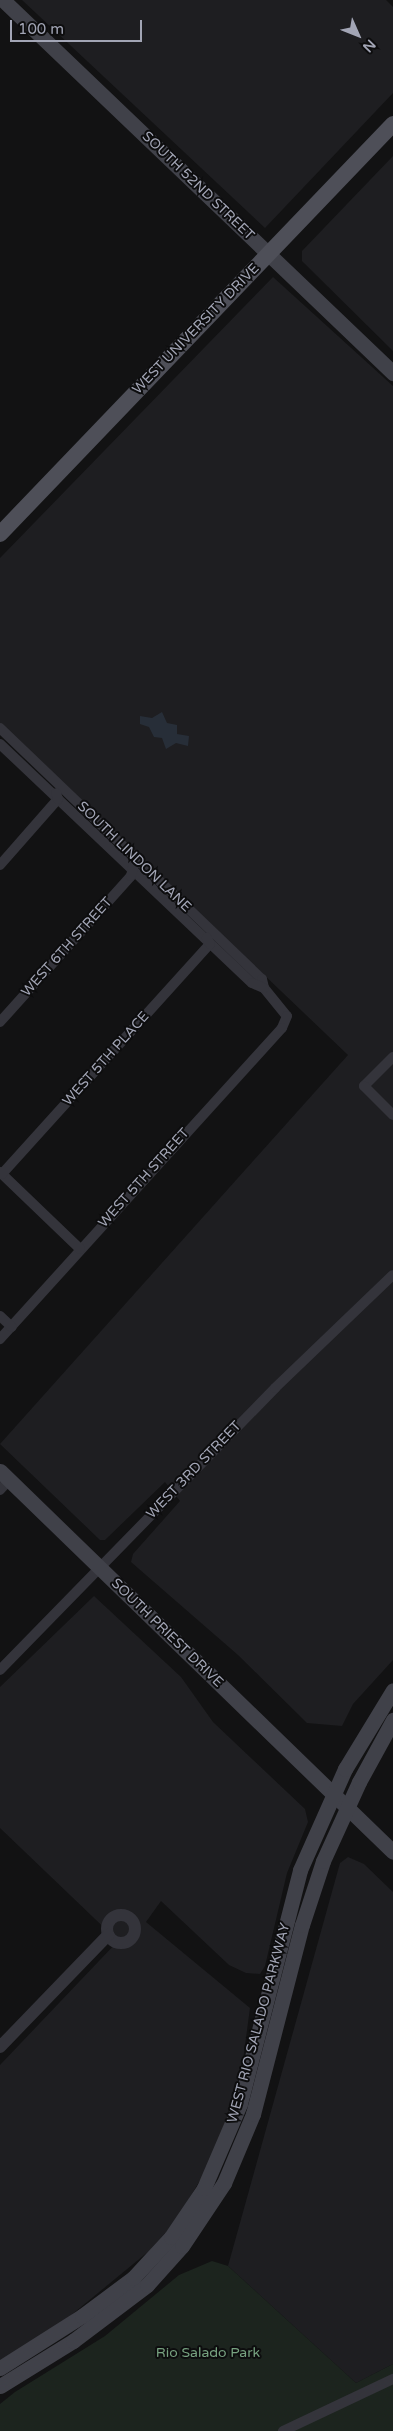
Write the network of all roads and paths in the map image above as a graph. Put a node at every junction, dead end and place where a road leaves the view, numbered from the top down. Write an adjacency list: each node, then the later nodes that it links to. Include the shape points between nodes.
1 (4, 0): 3 (main road, SOUTH 52ND STREET)
2 (393, 124): 3 (main road, WEST UNIVERSITY DRIVE)
3 (269, 254): 4 (main road, SOUTH 52ND STREET); 5 (main road, WEST UNIVERSITY DRIVE)
4 (393, 373)
5 (0, 534)
6 (0, 728): 9 (street, SOUTH LINDON LANE)
7 (0, 737): 9 (street, via 17,752)
8 (0, 744): 11 (street, SOUTH LINDON LANE)
9 (26, 754): 10 (street, SOUTH LINDON LANE)
10 (45, 772): 11 (street); 12 (street, SOUTH LINDON LANE)
11 (58, 799): 13 (street); 14 (street, SOUTH LINDON LANE)
12 (120, 844): 14 (street); 15 (street, SOUTH LINDON LANE)
13 (0, 865)
14 (134, 872): 16 (street, SOUTH LINDON LANE); 19 (street, WEST 6TH STREET)
15 (194, 914): 16 (street); 17 (street, SOUTH LINDON LANE, via 262,979)
16 (210, 944): 17 (street, SOUTH LINDON LANE, via 255,986); 22 (street, WEST 5TH PLACE)
17 (264, 988): 18 (street, SOUTH LINDON LANE)
18 (287, 1016): 23 (street, WEST 5TH STREET, via 282,1028)
19 (0, 1022)
20 (393, 1056): 21 (street, via 364,1086)
21 (393, 1115)
22 (1, 1173): 23 (street)
23 (80, 1249): 26 (street, WEST 5TH STREET)
24 (393, 1275): 29 (street, WEST 3RD STREET, via 275,1388)
25 (0, 1316): 26 (street)
26 (12, 1328): 27 (street, WEST 5TH STREET)
27 (0, 1339)
28 (3, 1481): 29 (main road, SOUTH PRIEST DRIVE)
29 (99, 1567): 30 (street, WEST 3RD STREET); 33 (main road, SOUTH PRIEST DRIVE)
30 (0, 1670)
31 (393, 1690): 33 (main road, WEST RIO SALADO PARKWAY, via 370,1724)
32 (393, 1720): 34 (main road, WEST RIO SALADO PARKWAY)
33 (333, 1794): 34 (main road, SOUTH PRIEST DRIVE); 38 (main road, WEST RIO SALADO PARKWAY, via 291,1898 240,2104 204,2188 171,2237 133,2278 82,2316)
34 (347, 1808): 35 (main road, SOUTH PRIEST DRIVE); 40 (main road, WEST RIO SALADO PARKWAY, via 329,1846 309,1903 246,2135 219,2191 182,2246 147,2285 73,2341)
35 (393, 1852)
36 (108, 1935): 37 (street)
37 (0, 2047)
38 (0, 2368)
39 (393, 2379): 41 (street)
40 (0, 2386)
41 (283, 2431)

